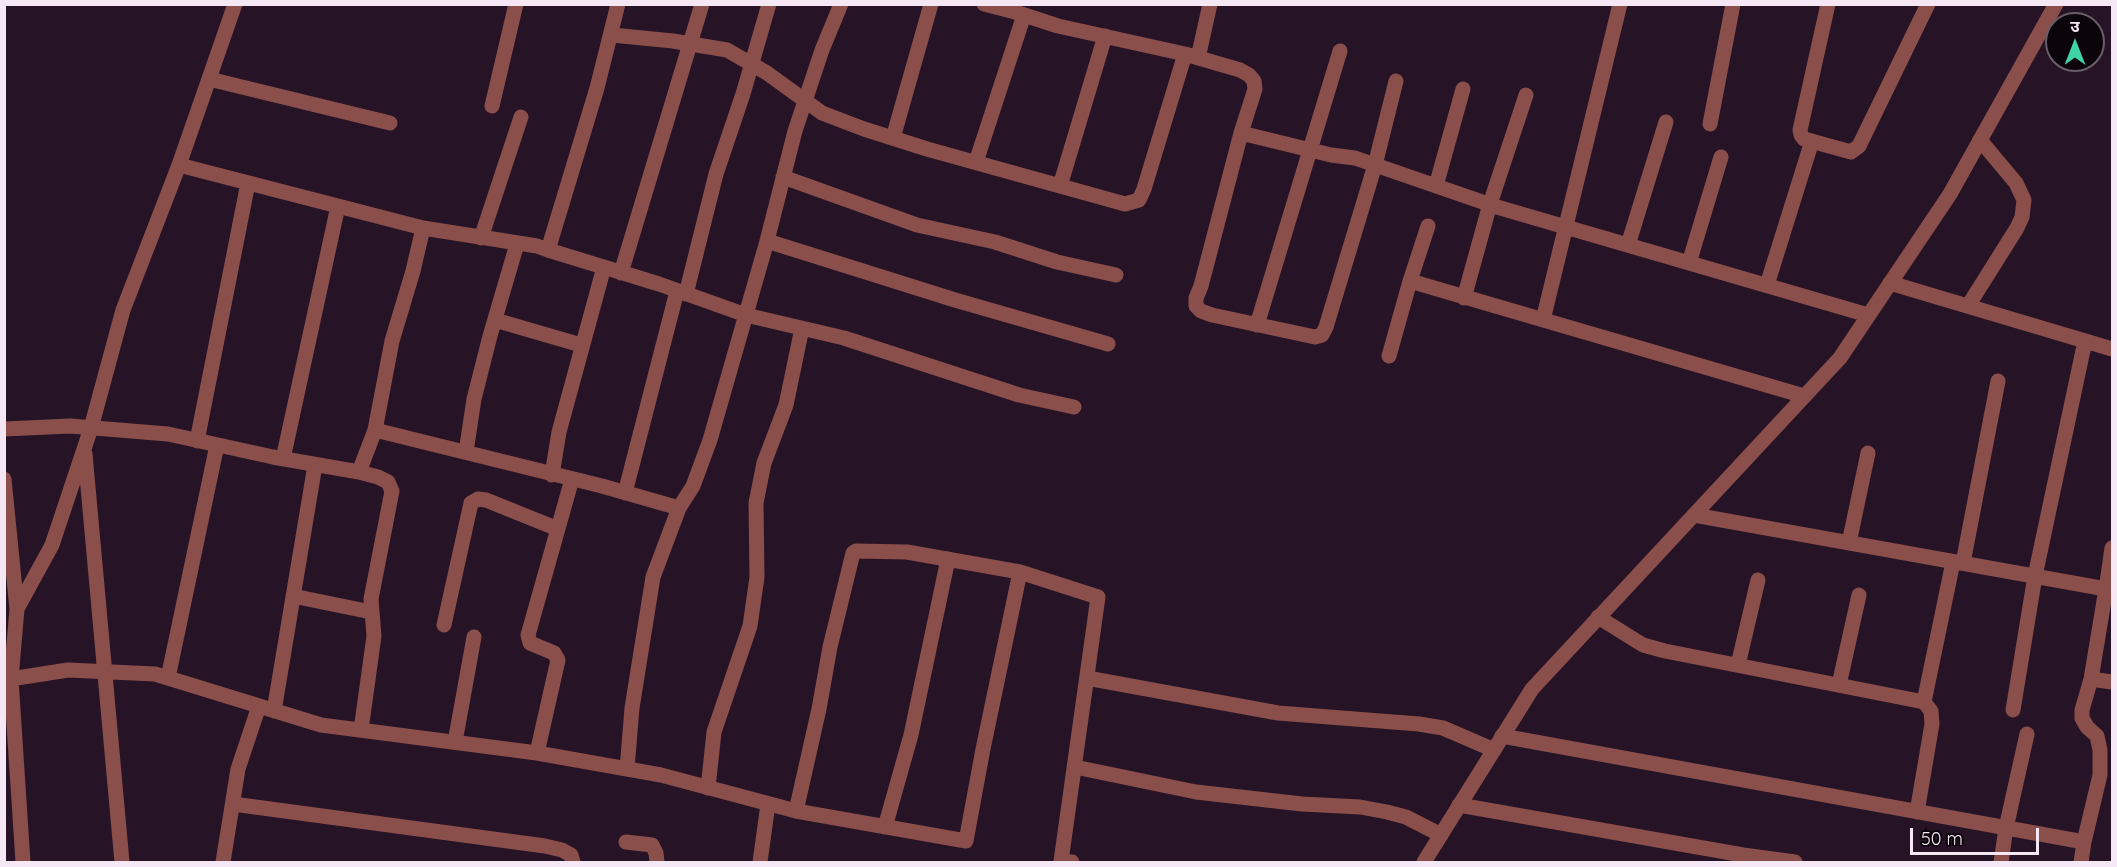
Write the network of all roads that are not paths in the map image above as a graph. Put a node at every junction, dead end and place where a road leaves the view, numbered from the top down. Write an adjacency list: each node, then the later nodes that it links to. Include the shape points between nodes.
1 (235, 4): 22 (street)
2 (516, 4): 27 (street)
3 (618, 4): 16 (street)
4 (702, 4): 18 (street)
5 (769, 4): 21 (street)
6 (841, 4): 26 (street)
7 (932, 4): 33 (street)
8 (984, 4): 15 (street)
9 (1210, 4): 20 (street)
10 (1620, 4): 48 (street)
11 (1733, 4): 31 (street)
12 (1828, 4): 35 (street, via 1800,126 1801,135)
13 (1928, 4): 35 (street, via 1856,150 1846,152)
14 (2056, 4): 34 (street)
15 (1024, 15): 17 (street); 38 (street)
16 (612, 34): 18 (street); 54 (street)
17 (1105, 36): 20 (street); 43 (street)
18 (691, 44): 21 (street, via 727,50); 57 (street)
19 (1340, 51): 36 (street)
20 (1191, 56): 32 (street, via 1240,70 1254,81); 43 (street, via 1139,200 1125,204)
21 (752, 64): 26 (street); 62 (street)
22 (209, 79): 30 (street); 39 (street)
23 (1396, 81): 40 (street)
24 (1463, 89): 44 (street)
25 (1526, 95): 45 (street)
26 (805, 101): 33 (street, via 822,113); 41 (street)
27 (492, 106)
28 (520, 117): 50 (street)
29 (1666, 122): 53 (street)
30 (390, 123)
31 (1710, 124)
32 (1241, 133): 36 (street); 69 (street, via 1196,306 1201,311)
33 (893, 138): 38 (street)
34 (1980, 140): 60 (street, via 1950,194); 64 (street, via 2016,183 2024,200 2017,228)
35 (1812, 141): 61 (street)
36 (1308, 149): 40 (street); 69 (street)
37 (1721, 157): 55 (street)
38 (976, 162): 43 (street)
39 (179, 165): 42 (street); 79 (street, via 123,310)
40 (1375, 165): 44 (street); 69 (street, via 1322,335 1315,337)
41 (783, 177): 51 (street); 58 (street, via 917,225)
42 (248, 183): 46 (street); 82 (street)
43 (1060, 186)
44 (1436, 186): 45 (street)
45 (1490, 204): 48 (street); 63 (street)
46 (338, 206): 49 (street); 87 (street)
47 (1428, 226): 59 (street)
48 (1565, 226): 53 (street); 68 (street)
49 (423, 228): 50 (street); 81 (street, via 392,341)
50 (481, 238): 52 (street)
51 (767, 241): 65 (street); 72 (street)
52 (518, 244): 54 (street); 67 (street)
53 (1628, 245): 55 (street)
54 (548, 250): 56 (street)
55 (1689, 263): 61 (street)
56 (604, 267): 57 (street); 73 (street)
57 (621, 273): 62 (street)
58 (1116, 275)
59 (1410, 281): 63 (street); 75 (street)
60 (1890, 283): 64 (street); 66 (street)
61 (1767, 285): 66 (street)
62 (682, 292): 65 (street); 93 (street)
63 (1464, 298): 68 (street)
64 (1968, 306): 71 (street)
65 (746, 315): 70 (street); 94 (street, via 710,440 693,486)
66 (1869, 315): 77 (street, via 1840,358)
67 (495, 320): 73 (street); 85 (street, via 474,399)
68 (1543, 320): 77 (street)
69 (1257, 325)
70 (802, 328): 78 (street, via 1019,395); 130 (street, via 786,405 764,463 758,493 757,578 750,626 714,732)
71 (2085, 341): 74 (street); 102 (street)
72 (1108, 344)
73 (581, 345): 90 (street, via 558,432)
74 (2112, 349)
75 (1389, 356)
76 (1998, 381): 100 (street)
77 (1804, 396): 95 (street)
78 (1074, 407)
79 (91, 428): 80 (street); 82 (street, via 168,434); 84 (street)
80 (4, 429)
81 (375, 430): 85 (street); 89 (street)
82 (197, 441): 83 (street)
83 (217, 445): 87 (street); 114 (street)
84 (84, 448): 107 (street, via 52,545); 113 (street)
85 (466, 452): 90 (street)
86 (1868, 453): 97 (street)
87 (283, 459): 88 (street)
88 (315, 465): 89 (street); 106 (street)
89 (359, 472): 108 (street, via 388,482 392,491)
90 (552, 474): 92 (street)
91 (4, 479): 107 (street)
92 (572, 479): 93 (street); 96 (street)
93 (625, 493): 94 (street)
94 (679, 508): 129 (street, via 653,577 632,708)
95 (1694, 515): 97 (street); 109 (street)
96 (558, 529): 110 (street, via 486,500 471,503); 127 (street, via 528,635 530,643 554,653 558,660)
97 (1849, 543): 100 (street)
98 (2112, 548): 104 (street)
99 (948, 559): 101 (street); 134 (street, via 907,552 853,553); 136 (street, via 911,735)
100 (1958, 562): 102 (street); 120 (street)
101 (1020, 572): 115 (street, via 1098,597); 136 (street, via 966,841)
102 (2035, 576): 104 (street); 122 (street)
103 (1758, 580): 112 (street)
104 (2106, 589): 116 (street)
105 (1859, 595): 119 (street)
106 (293, 596): 108 (street); 121 (street)
107 (17, 609): 117 (street)
108 (371, 612): 123 (street, via 374,636)
109 (1598, 617): 112 (street, via 1643,645); 126 (street, via 1532,689)
110 (444, 625)
111 (474, 637): 125 (street)
112 (1738, 665): 119 (street)
113 (105, 672): 114 (street); 117 (street, via 68,670); 142 (street)
114 (168, 678): 121 (street)
115 (1087, 678): 126 (street, via 1278,713 1419,724); 128 (street)
116 (2091, 679): 118 (street); 140 (street, via 2082,718 2097,736 2100,775)
117 (8, 680): 141 (street)
118 (2112, 681)
119 (1839, 685): 120 (street)
120 (1924, 702): 135 (street, via 1931,711 1932,724)
121 (266, 708): 123 (street, via 321,725); 131 (street, via 238,769)
122 (2013, 710)
123 (361, 730): 125 (street)
124 (2027, 734): 137 (street)
125 (455, 742): 127 (street)
126 (1498, 743): 133 (street); 135 (street)
127 (537, 753): 129 (street)
128 (1075, 767): 138 (street, via 1196,792 1387,812); 147 (street, via 1061,861)
129 (627, 770): 130 (street)
130 (708, 788): 132 (street)
131 (233, 804): 143 (street); 144 (street, via 545,846 571,855)
132 (768, 804): 134 (street); 146 (street)
133 (1460, 805): 138 (street); 149 (street)
134 (796, 811): 136 (street)
135 (1917, 812): 137 (street)
136 (885, 827)
137 (2006, 828): 140 (street); 150 (street)
138 (1441, 835): 148 (street)
139 (626, 842): 145 (street, via 652,845)
140 (2084, 842): 151 (street)
141 (22, 862)
142 (122, 862)
143 (223, 862)
144 (573, 862)
145 (657, 862)
146 (760, 862)
147 (1072, 862)
148 (1424, 862)
149 (1795, 862)
150 (2001, 862)
151 (2081, 862)

